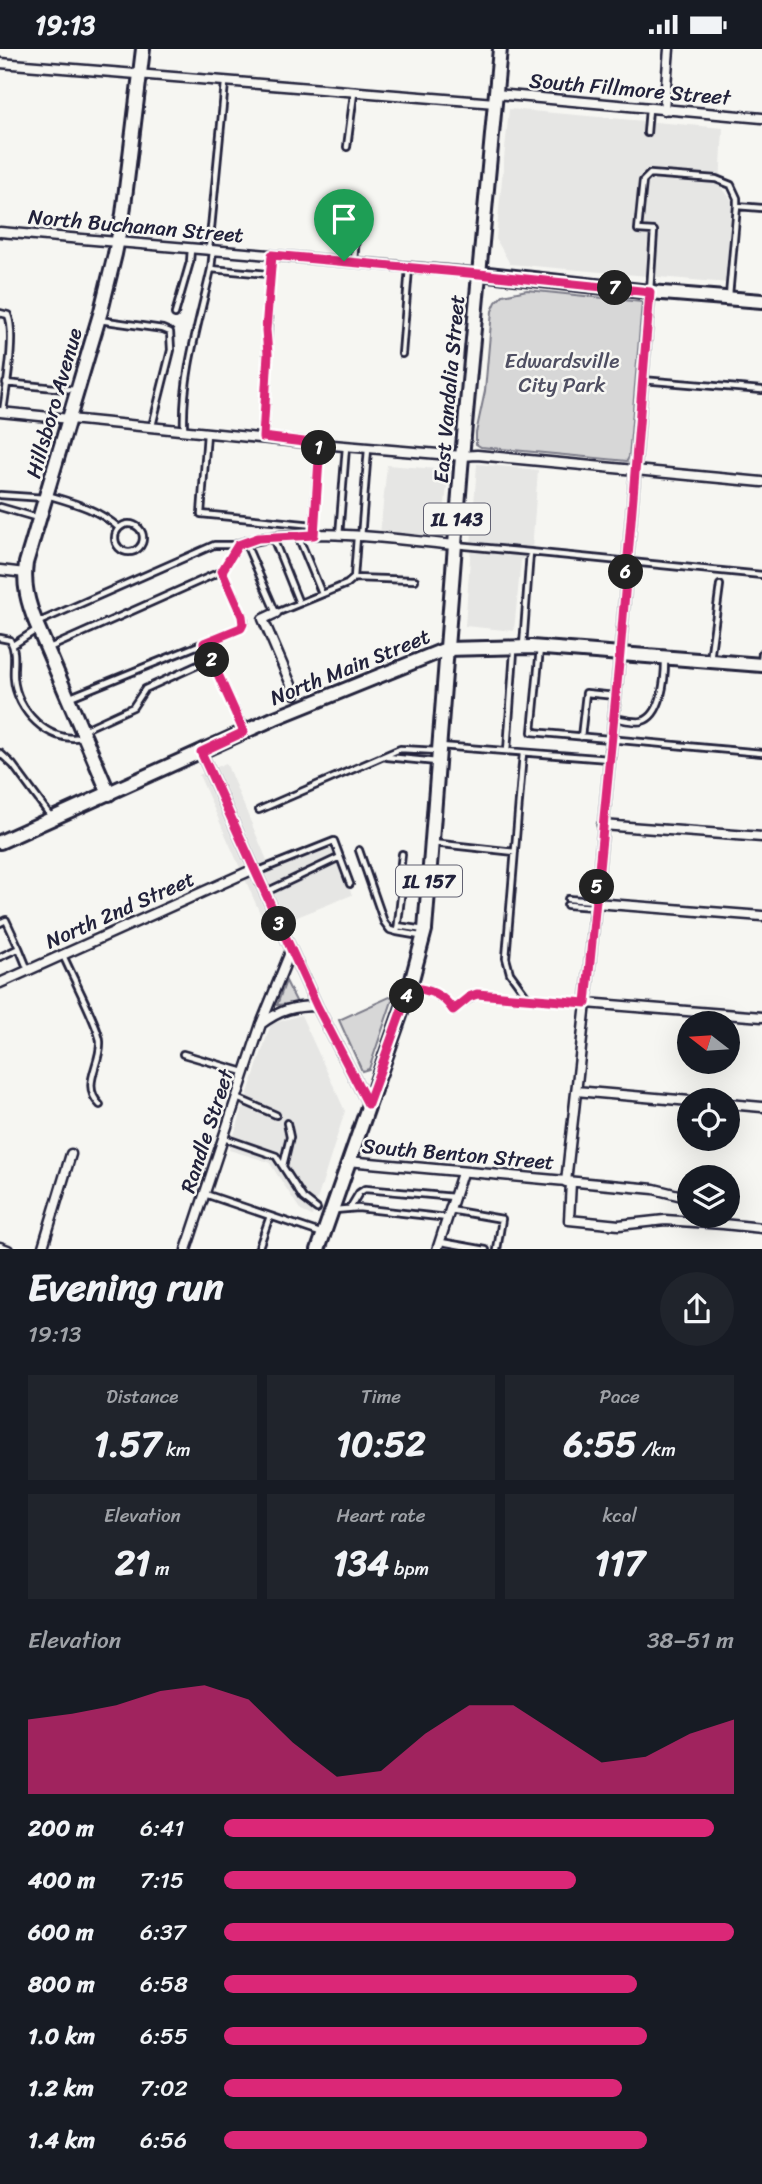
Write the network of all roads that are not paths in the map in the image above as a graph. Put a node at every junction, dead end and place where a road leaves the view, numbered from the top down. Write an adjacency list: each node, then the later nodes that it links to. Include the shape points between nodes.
1 (143, 49): 5 (main road, Hillsboro Avenue)
2 (500, 49): 8 (main road, East Vandalia Street / IL 143)
3 (669, 49): 10 (street)
4 (0, 64): 5 (street, South Fillmore Street)
5 (140, 75): 6 (street, South Fillmore Street); 19 (main road, Hillsboro Avenue)
6 (225, 83): 7 (street, South Fillmore Street); 21 (lane)
7 (354, 93): 8 (street, South Fillmore Street); 13 (lane)
8 (495, 99): 9 (street, South Fillmore Street); 27 (main road, East Vandalia Street / IL 143)
9 (649, 109): 10 (street, South Fillmore Street); 12 (lane)
10 (664, 110): 11 (street, South Fillmore Street)
11 (762, 118)
12 (647, 133)
13 (347, 146)
14 (737, 206): 15 (lane); 28 (lane, via 731,185 722,181 649,174 643,181 638,230 654,231); 29 (lane)
15 (762, 208)
16 (0, 232): 19 (street, North Buchanan Street)
17 (346, 236): 23 (lane)
18 (356, 237): 23 (lane)
19 (118, 242): 20 (street, North Buchanan Street); 33 (main road, Hillsboro Avenue)
20 (191, 248): 21 (street, North Buchanan Street); 32 (lane)
21 (211, 250): 22 (street, North Buchanan Street); 25 (lane)
22 (272, 255): 23 (street, North Buchanan Street); 26 (lane)
23 (349, 262): 24 (street, North Buchanan Street)
24 (409, 267): 27 (street, North Buchanan Street); 34 (lane)
25 (211, 269): 26 (lane); 42 (lane, via 187,370)
26 (270, 274): 44 (lane)
27 (479, 274): 28 (main road); 48 (main road, East Vandalia Street / IL 143)
28 (650, 292): 29 (main road); 35 (street)
29 (729, 298): 30 (main road)
30 (762, 301)
31 (0, 313): 36 (lane, via 10,319)
32 (175, 314)
33 (98, 320): 38 (main road, Hillsboro Avenue); 41 (lane, via 170,332 171,349)
34 (402, 354)
35 (642, 380): 37 (lane); 49 (street)
36 (6, 383): 38 (lane); 39 (lane)
37 (762, 390)
38 (77, 391): 40 (main road, Hillsboro Avenue)
39 (2, 412): 40 (street)
40 (69, 418): 41 (street); 52 (main road, Hillsboro Avenue)
41 (152, 426): 42 (street)
42 (184, 429): 43 (street)
43 (208, 432): 44 (street); 55 (lane, via 201,515)
44 (263, 437): 45 (street)
45 (320, 444): 46 (street); 55 (lane)
46 (346, 446): 47 (street); 59 (lane)
47 (368, 448): 48 (street); 61 (lane)
48 (462, 456): 49 (street); 63 (main road, East Vandalia Street / IL 143)
49 (634, 471): 50 (street); 65 (street)
50 (762, 482)
51 (0, 495): 52 (lane)
52 (46, 497): 54 (main road, Hillsboro Avenue); 56 (lane, via 91,509)
53 (0, 507): 54 (lane)
54 (39, 518): 68 (main road, Hillsboro Avenue)
55 (314, 525): 57 (lane)
56 (119, 528): 56 (lane, via 116,542 121,550 139,548 144,540 139,527 127,523)
57 (314, 535): 58 (street); 59 (street)
58 (298, 536): 60 (street); 73 (lane)
59 (339, 536): 61 (street)
60 (272, 537): 62 (street); 74 (lane)
61 (359, 537): 63 (street); 70 (lane)
62 (242, 544): 67 (lane); 75 (lane); 76 (lane, via 214,545)
63 (454, 545): 64 (lane); 83 (main road, East Vandalia Street / IL 143)
64 (530, 552): 65 (lane); 80 (lane)
65 (627, 561): 69 (lane); 84 (street)
66 (0, 570): 68 (street)
67 (222, 571): 78 (lane, via 243,624); 82 (lane)
68 (24, 573): 76 (main road, Hillsboro Avenue)
69 (762, 575)
70 (354, 577): 71 (lane); 73 (lane)
71 (415, 580)
72 (720, 585): 87 (lane)
73 (322, 594): 74 (lane)
74 (299, 603): 75 (lane)
75 (275, 613): 89 (street, via 263,619)
76 (37, 626): 79 (lane); 82 (main road, Hillsboro Avenue)
77 (0, 638): 79 (lane)
78 (204, 643): 86 (lane); 91 (lane)
79 (13, 645): 94 (lane, via 16,692 22,704 49,732 64,738)
80 (519, 646): 81 (main road, North Main Street); 83 (main road, North Main Street); 97 (lane)
81 (540, 647): 84 (main road, North Main Street); 95 (lane, via 532,732)
82 (47, 649): 91 (main road, Hillsboro Avenue)
83 (446, 649): 93 (main road, North Main Street); 100 (main road, IL 157)
84 (620, 653): 85 (main road, North Main Street); 90 (street)
85 (665, 656): 87 (main road, North Main Street); 92 (lane, via 662,689 649,717 641,722)
86 (211, 659): 93 (lane); 94 (lane, via 145,689 133,707)
87 (710, 660): 88 (main road, North Main Street)
88 (762, 661)
89 (295, 694)
90 (616, 696): 92 (street); 95 (lane, via 586,693)
91 (68, 698): 94 (main road, Hillsboro Avenue)
92 (613, 718): 96 (street)
93 (244, 732): 98 (main road, North Main Street)
94 (84, 733): 105 (main road, Hillsboro Avenue)
95 (582, 737): 96 (lane)
96 (611, 740): 102 (lane); 104 (street)
97 (507, 751): 100 (lane); 101 (lane)
98 (201, 752): 105 (main road, North Main Street); 116 (street)
99 (0, 753): 107 (lane)
100 (438, 753): 103 (lane); 103 (lane, via 411,748); 111 (main road, IL 157)
101 (523, 753): 104 (lane); 113 (lane)
102 (762, 753)
103 (386, 757): 106 (lane)
104 (609, 759): 108 (street)
105 (109, 793): 107 (main road, North Main Street)
106 (259, 810)
107 (53, 818): 110 (main road, North Main Street)
108 (603, 825): 109 (street); 120 (street)
109 (762, 838)
110 (0, 842)
111 (432, 843): 113 (lane); 124 (main road, IL 157)
112 (359, 850): 123 (lane, via 384,922 390,930)
113 (515, 852): 132 (lane, via 506,958 510,973)
114 (402, 854): 123 (lane)
115 (340, 857): 116 (lane, via 334,841); 117 (lane); 118 (lane)
116 (255, 870): 118 (street); 127 (street, North 2nd Street)
117 (350, 884)
118 (265, 893): 126 (street)
119 (567, 902): 120 (lane)
120 (595, 904): 121 (street); 133 (street)
121 (762, 916)
122 (0, 923): 125 (lane, via 6,920)
123 (397, 929): 124 (lane)
124 (424, 933): 131 (main road, IL 157)
125 (19, 949): 128 (lane); 129 (lane)
126 (291, 950): 134 (street); 136 (street, Randle Street)
127 (63, 954): 129 (street, North 2nd Street); 143 (lane, via 100,1040 90,1088)
128 (0, 957)
129 (29, 970): 130 (street, North 2nd Street)
130 (0, 983)
131 (410, 987): 132 (lane, via 433,992 453,1010 477,994); 142 (main road, IL 157)
132 (528, 998): 133 (lane)
133 (586, 1003): 135 (street); 139 (street)
134 (317, 1006): 136 (street, via 284,1009); 142 (street)
135 (762, 1017)
136 (261, 1024): 138 (street, Randle Street)
137 (183, 1053): 138 (lane)
138 (245, 1072): 140 (street, Randle Street)
139 (576, 1091): 141 (street); 153 (street)
140 (237, 1097): 146 (lane); 148 (street, Randle Street)
141 (677, 1100)
142 (368, 1104): 150 (main road, IL 157)
143 (100, 1105)
144 (740, 1105): 145 (street)
145 (762, 1107)
146 (276, 1115)
147 (287, 1123): 151 (lane, via 290,1137)
148 (223, 1138): 151 (lane, via 276,1156); 154 (street, Randle Street)
149 (71, 1154): 169 (street)
150 (348, 1161): 152 (street, South Benton Street); 159 (main road, IL 157)
151 (283, 1166): 157 (lane, via 303,1198)
152 (462, 1173): 153 (street, South Benton Street); 156 (street)
153 (568, 1182): 155 (street); 162 (street, South Benton Street, via 569,1220 619,1225)
154 (205, 1194): 161 (lane); 170 (street, Randle Street)
155 (677, 1195)
156 (455, 1197): 158 (lane, via 365,1189); 160 (street)
157 (317, 1209)
158 (350, 1209): 159 (lane); 160 (lane)
159 (331, 1211): 165 (main road, IL 157)
160 (449, 1214): 166 (street); 174 (lane, via 502,1219)
161 (270, 1216): 165 (lane); 171 (lane)
162 (677, 1221)
163 (740, 1226): 164 (street, South Benton Street)
164 (762, 1228)
165 (323, 1234): 172 (main road, IL 157)
166 (439, 1245): 173 (lane)
167 (0, 1247): 168 (street)
168 (8, 1249)
169 (42, 1249)
170 (186, 1249)
171 (258, 1249)
172 (318, 1249)
173 (486, 1249)
174 (497, 1249)

